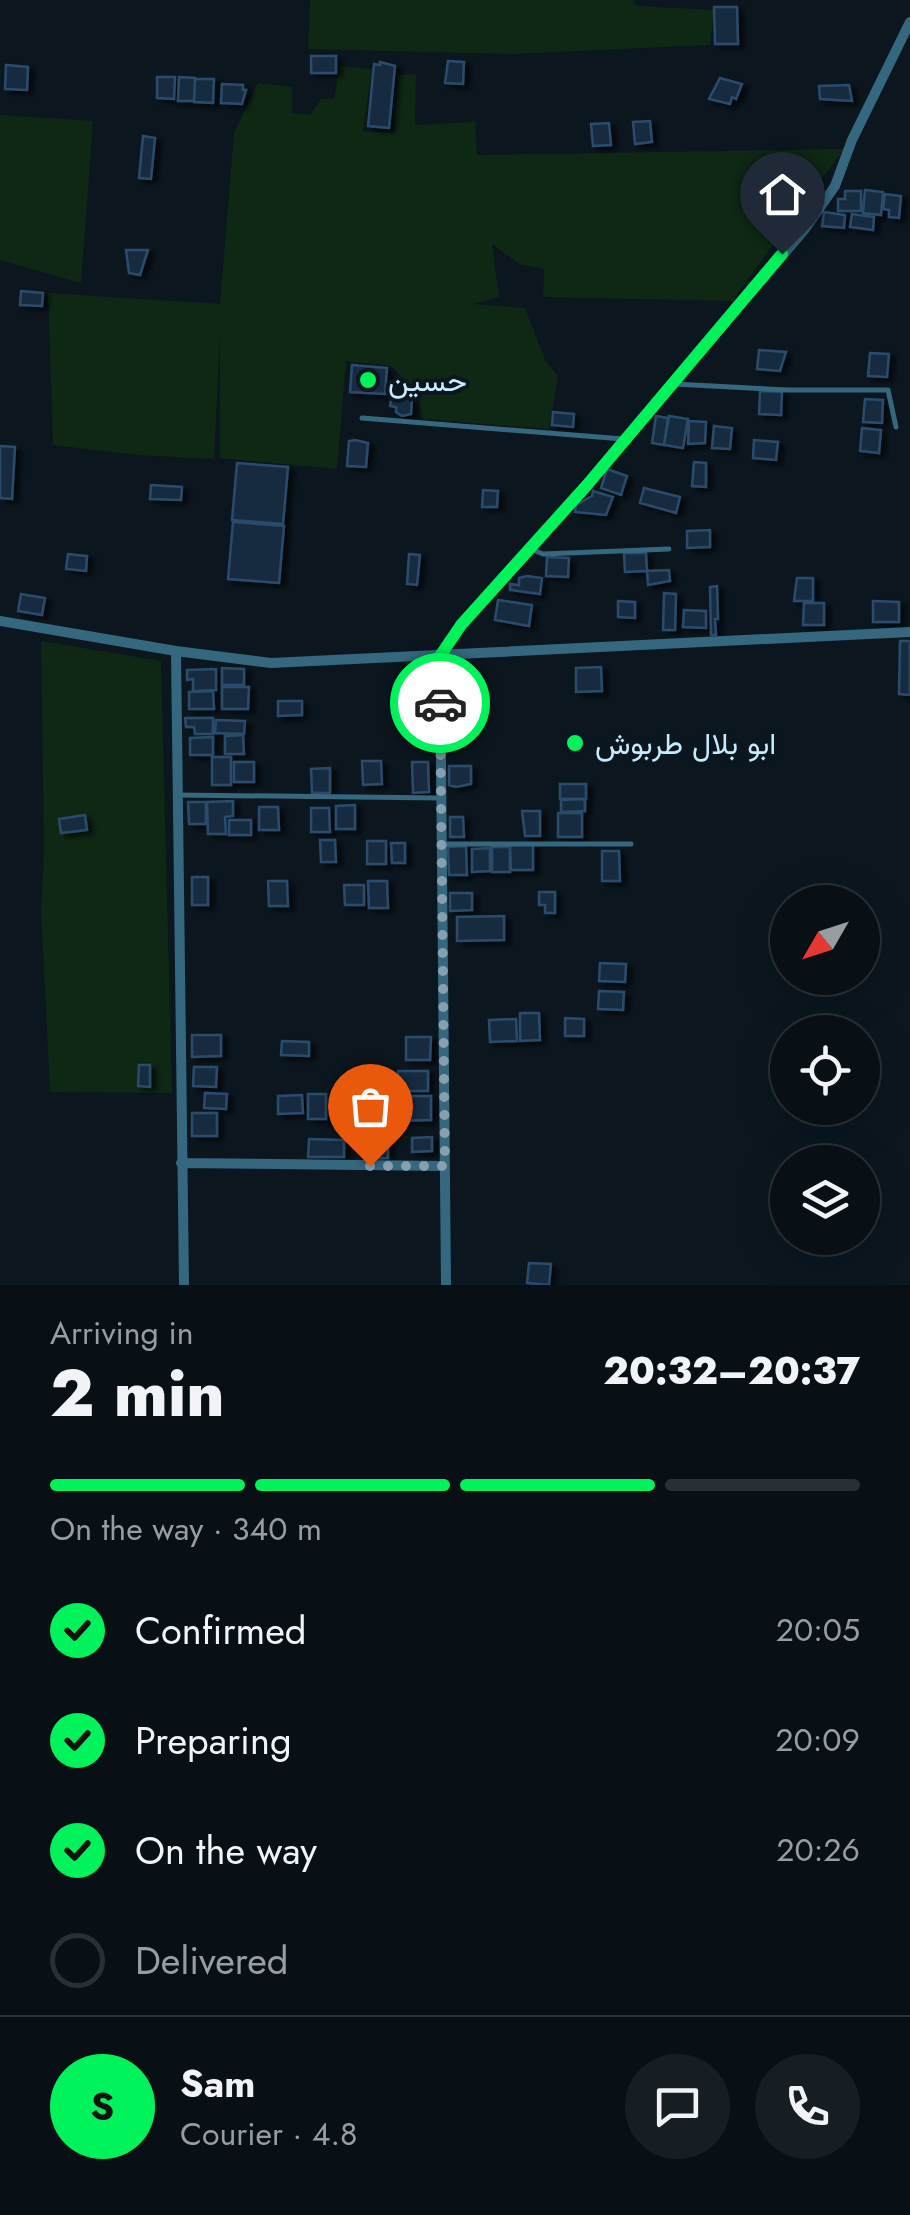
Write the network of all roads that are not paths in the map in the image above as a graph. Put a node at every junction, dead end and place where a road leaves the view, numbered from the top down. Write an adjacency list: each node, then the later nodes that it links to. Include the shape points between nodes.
1 (910, 22): 2 (street, via 835,186)
2 (671, 384): 4 (lane, via 888,390); 5 (street)
3 (362, 418): 5 (lane)
4 (896, 427)
5 (625, 439): 6 (street)
6 (530, 548): 7 (lane, via 543,554); 11 (street)
7 (669, 549)
8 (0, 621): 10 (street)
9 (910, 632): 11 (street)
10 (176, 651): 11 (street, via 271,663); 12 (street)
11 (440, 656): 13 (street)
12 (178, 794): 13 (lane); 16 (street)
13 (442, 798): 14 (street)
14 (443, 844): 15 (lane); 17 (street)
15 (631, 844)
16 (181, 1163): 17 (street); 18 (street)
17 (445, 1166): 19 (street)
18 (184, 1285)
19 (446, 1285)

